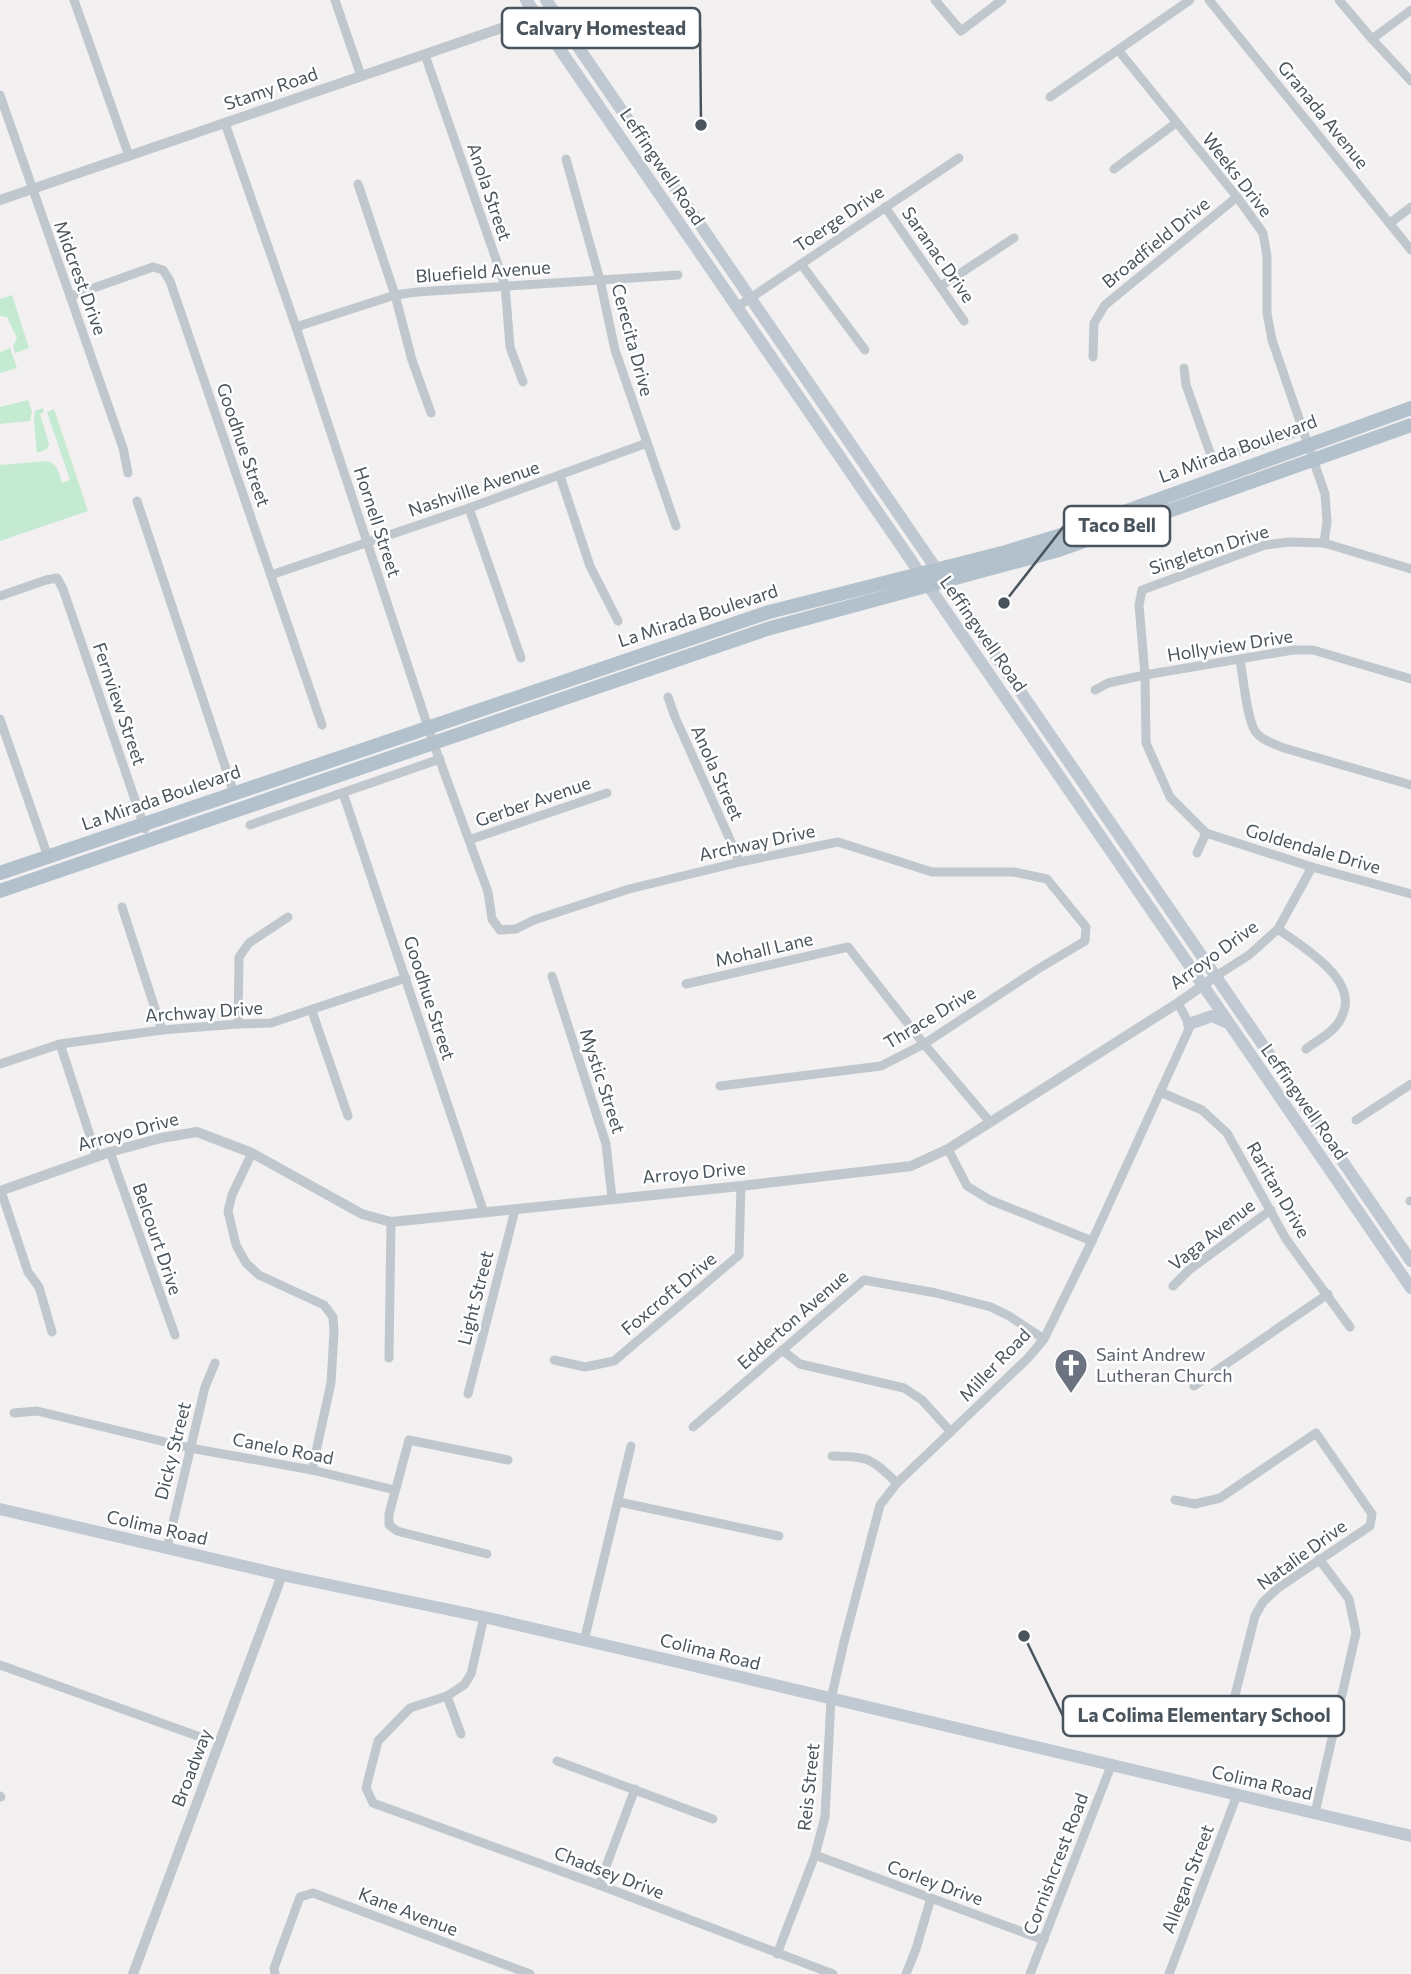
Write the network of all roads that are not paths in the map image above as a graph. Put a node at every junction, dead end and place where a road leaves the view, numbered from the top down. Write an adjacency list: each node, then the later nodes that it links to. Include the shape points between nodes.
1 (74, 0): 21 (street)
2 (335, 0): 15 (street)
3 (526, 0): 11 (main road, Leffingwell Road)
4 (935, 0): 5 (street, via 961,32)
5 (1002, 0)
6 (1190, 0): 13 (street)
7 (1209, 0): 31 (street, Granada Avenue)
8 (1339, 0): 12 (street)
9 (550, 5): 11 (street, Stamy Road); 41 (main road, Leffingwell Road)
10 (1411, 10): 12 (street)
11 (537, 16): 14 (street, Stamy Road); 42 (main road, Leffingwell Road)
12 (1372, 39): 16 (street)
13 (1119, 51): 18 (street); 20 (street, Weeks Drive)
14 (425, 55): 15 (street, Stamy Road); 37 (street, Anola Street)
15 (361, 76): 19 (street, Stamy Road)
16 (1411, 81)
17 (0, 95): 26 (street, Midcrest Drive)
18 (1050, 97)
19 (225, 123): 21 (street, Stamy Road); 44 (street, Hornell Street)
20 (1176, 123): 24 (street); 27 (street, Weeks Drive)
21 (130, 156): 26 (street, Stamy Road)
22 (959, 158): 29 (street, Toerge Drive)
23 (566, 159): 36 (street, Cerecita Drive)
24 (1114, 169)
25 (358, 184): 39 (street)
26 (32, 189): 28 (street, Stamy Road); 40 (street, Midcrest Drive)
27 (1237, 197): 46 (street, Broadfield Drive, via 1105,305 1094,323); 52 (street, Weeks Drive, via 1263,233 1272,340)
28 (0, 200)
29 (885, 207): 34 (street, Toerge Drive); 38 (street, Saranac Drive)
30 (1411, 207): 31 (street)
31 (1391, 223): 33 (street, Granada Avenue)
32 (1014, 238): 38 (street)
33 (1411, 250)
34 (801, 264): 41 (street, Toerge Drive); 45 (street)
35 (678, 275): 36 (street, Bluefield Avenue)
36 (600, 280): 37 (street, Bluefield Avenue); 53 (street, Cerecita Drive, via 615,350)
37 (505, 285): 39 (street, Bluefield Avenue); 48 (street, Anola Street, via 510,347)
38 (941, 286): 43 (street, Saranac Drive)
39 (395, 295): 44 (street, Bluefield Avenue); 50 (street)
40 (71, 296): 55 (street, Midcrest Drive); 65 (street, Goodhue Street, via 153,267 163,270)
41 (751, 298): 42 (street, Toerge Drive); 62 (main road, Leffingwell Road)
42 (737, 307): 64 (main road, Leffingwell Road)
43 (964, 321)
44 (296, 327): 60 (street, Hornell Street)
45 (865, 350)
46 (1093, 357)
47 (1184, 368): 52 (street, via 1213,461)
48 (523, 382)
49 (1411, 408): 52 (main road, La Mirada Boulevard)
50 (431, 413)
51 (1411, 425): 54 (main road, La Mirada Boulevard)
52 (1306, 437): 54 (street, Weeks Drive); 62 (main road, La Mirada Boulevard, via 1055,537)
53 (647, 443): 56 (street, Nashville Avenue); 59 (street, Cerecita Drive)
54 (1313, 460): 61 (street, Weeks Drive, via 1325,494); 66 (main road, La Mirada Boulevard, via 1059,550)
55 (128, 473)
56 (560, 476): 58 (street, Nashville Avenue); 69 (street, via 590,566)
57 (137, 501): 82 (street)
58 (469, 508): 60 (street, Nashville Avenue); 70 (street)
59 (676, 526)
60 (368, 542): 65 (street, Nashville Avenue); 78 (street, Hornell Street)
61 (1324, 542): 63 (street, Singleton Drive); 72 (street, Singleton Drive, via 1265,545 1142,590 1139,605)
62 (936, 568): 64 (main road, La Mirada Boulevard); 66 (main road, Leffingwell Road)
63 (1411, 569)
64 (919, 573): 67 (main road, Leffingwell Road); 78 (main road, La Mirada Boulevard, via 769,612)
65 (271, 575): 77 (street, Goodhue Street)
66 (945, 581): 67 (main road, La Mirada Boulevard); 103 (main road, Leffingwell Road)
67 (928, 586): 79 (main road, La Mirada Boulevard, via 767,629); 106 (main road, Leffingwell Road)
68 (0, 596): 85 (street, Fernview Street, via 57,578)
69 (618, 621)
70 (521, 658)
71 (1240, 660): 72 (street, Hollyview Drive); 73 (street, Hollyview Drive, via 1313,650); 81 (street, via 1250,717 1265,740)
72 (1145, 675): 74 (street, Hollyview Drive); 87 (street, Goldendale Drive, via 1146,743 1170,797)
73 (1411, 679)
74 (1095, 690)
75 (668, 697): 92 (street, Anola Street)
76 (0, 719): 91 (street)
77 (322, 725)
78 (429, 726): 79 (street, Hornell Street); 82 (main road, La Mirada Boulevard)
79 (433, 742): 80 (street, Hornell Street); 88 (main road, La Mirada Boulevard)
80 (440, 759): 83 (street); 89 (street, Hornell Street)
81 (1411, 785)
82 (234, 793): 85 (main road, La Mirada Boulevard)
83 (344, 793): 86 (street); 104 (street, Goodhue Street)
84 (607, 793): 89 (street, Gerber Avenue)
85 (143, 824): 88 (street, Fernview Street); 91 (main road, La Mirada Boulevard)
86 (250, 825)
87 (1206, 833): 90 (street); 93 (street, Goldendale Drive)
88 (149, 840): 95 (main road, La Mirada Boulevard)
89 (469, 840): 101 (street, Hornell Street, via 488,892 492,919)
90 (1197, 853)
91 (48, 857): 94 (main road, La Mirada Boulevard)
92 (740, 862): 99 (street, Archway Drive, via 838,842 932,872 1014,872 1046,879); 101 (street, Archway Drive, via 629,889 516,929)
93 (1312, 867): 96 (street, Goldendale Drive); 100 (street, Arroyo Drive)
94 (0, 873)
95 (0, 891)
96 (1411, 894)
97 (122, 907): 112 (street)
98 (288, 917): 109 (street, via 249,943 239,957)
99 (1086, 927): 114 (street, Thrace Drive, via 1085,941)
100 (1278, 929): 103 (street, Arroyo Drive, via 1250,955); 115 (street, via 1334,972 1346,999 1343,1016 1334,1029)
101 (500, 930)
102 (552, 976): 129 (street, Mystic Street, via 606,1144)
103 (1216, 976): 106 (street, Arroyo Drive); 135 (main road, Leffingwell Road)
104 (406, 978): 108 (street, Archway Drive); 132 (street, Goodhue Street)
105 (686, 984): 114 (street, Mohall Lane, via 848,947)
106 (1203, 986): 107 (street, Arroyo Drive); 111 (main road, Leffingwell Road)
107 (1178, 1003): 110 (street); 122 (street, Arroyo Drive)
108 (312, 1010): 109 (street, Archway Drive, via 271,1024); 120 (street)
109 (238, 1024): 112 (street, Archway Drive)
110 (1189, 1024): 111 (main road, via 1212,1016); 119 (street, Miller Road)
111 (1229, 1024): 137 (main road, Leffingwell Road)
112 (162, 1030): 113 (street, Archway Drive)
113 (60, 1044): 116 (street, Archway Drive); 126 (street)
114 (925, 1044): 118 (street, Thrace Drive, via 881,1066); 122 (street)
115 (1306, 1049)
116 (0, 1064)
117 (1411, 1084): 121 (street)
118 (720, 1086)
119 (1160, 1092): 131 (street, Raritan Drive, via 1202,1111 1227,1133); 134 (street, Miller Road)
120 (348, 1116)
121 (1356, 1120)
122 (990, 1122): 123 (street, Arroyo Drive)
123 (948, 1149): 127 (street, Arroyo Drive, via 911,1166); 134 (street, via 967,1186 989,1200)
124 (110, 1152): 125 (street, Arroyo Drive, via 197,1132); 126 (street, Arroyo Drive); 141 (street, Belcourt Drive)
125 (252, 1153): 133 (street, Arroyo Drive, via 362,1214); 156 (street, via 228,1211 236,1245 258,1275 324,1305 333,1317 331,1383)
126 (97, 1157): 128 (street, Arroyo Drive)
127 (741, 1186): 129 (street, Arroyo Drive); 145 (street, Foxcroft Drive, via 739,1255 614,1361 585,1367)
128 (1, 1191): 140 (street, Arroyo Drive)
129 (612, 1198): 130 (street, Arroyo Drive)
130 (515, 1210): 132 (street, Arroyo Drive); 148 (street, Light Street)
131 (1271, 1210): 136 (street, Vaga Avenue); 138 (street, Raritan Drive, via 1286,1239)
132 (484, 1213): 133 (street, Arroyo Drive)
133 (391, 1222): 144 (street)
134 (1092, 1241): 142 (street, Miller Road)
135 (1411, 1261)
136 (1173, 1286)
137 (1411, 1288)
138 (1328, 1294): 139 (street, Raritan Drive); 147 (street)
139 (1349, 1327)
140 (52, 1332)
141 (175, 1335)
142 (1044, 1339): 143 (street, Edderton Avenue, via 991,1307 864,1280); 151 (street, Miller Road)
143 (782, 1350): 150 (street, Edderton Avenue); 151 (street, via 800,1364 904,1388 922,1400)
144 (389, 1358)
145 (554, 1360)
146 (215, 1363): 153 (street, Dicky Street)
147 (1194, 1386)
148 (468, 1394)
149 (14, 1413): 153 (street, Canelo Road, via 37,1411)
150 (693, 1427)
151 (951, 1432): 157 (street, Miller Road)
152 (631, 1446): 160 (street)
153 (190, 1448): 156 (street, Canelo Road); 163 (street, Dicky Street)
154 (832, 1456): 157 (street, via 873,1461)
155 (508, 1461): 158 (street, via 409,1440)
156 (312, 1470): 158 (street, Canelo Road)
157 (897, 1483): 171 (street, Miller Road, via 880,1505)
158 (395, 1490): 164 (street, via 389,1525 397,1531)
159 (1175, 1500): 165 (street, Natalie Drive, via 1195,1504 1220,1498 1316,1433 1372,1514 1370,1525)
160 (619, 1502): 162 (street); 168 (street)
161 (0, 1509): 163 (main road, Colima Road)
162 (779, 1536)
163 (167, 1548): 166 (main road, Colima Road)
164 (487, 1554)
165 (1320, 1559): 172 (street, Natalie Drive, via 1263,1602 1255,1616); 179 (street, via 1349,1600 1356,1633)
166 (282, 1575): 167 (main road, Colima Road); 188 (street, Broadway)
167 (484, 1617): 168 (main road, Colima Road); 170 (street, via 471,1674)
168 (584, 1641): 171 (main road, Colima Road)
169 (0, 1665): 174 (street)
170 (447, 1696): 173 (street); 183 (street, Chadsey Drive, via 410,1708 378,1741 366,1788 373,1803)
171 (831, 1699): 176 (main road, Colima Road); 182 (street, Reis Street, via 825,1817)
172 (1230, 1715)
173 (461, 1734)
174 (204, 1738)
175 (557, 1761): 177 (street)
176 (1111, 1766): 178 (main road, Colima Road); 185 (street, Cornishcrest Road)
177 (635, 1789): 180 (street); 183 (street)
178 (1237, 1795): 179 (main road, Colima Road); 195 (street, Allegan Street)
179 (1315, 1813): 181 (main road, Colima Road)
180 (713, 1818)
181 (1411, 1836)
182 (815, 1855): 184 (street, Corley Drive); 186 (street, Reis Street)
183 (599, 1885): 186 (street, Chadsey Drive)
184 (931, 1898): 185 (street, Corley Drive); 193 (street)
185 (1044, 1940): 194 (street, Cornishcrest Road)
186 (777, 1954): 192 (street, Chadsey Drive)
187 (500, 1964): 189 (street, Kane Avenue, via 313,1893 300,1897); 190 (street); 191 (street, Kane Avenue)
188 (133, 1974)
189 (275, 1974)
190 (497, 1974)
191 (530, 1974)
192 (833, 1974)
193 (906, 1974)
194 (1030, 1974)
195 (1169, 1974)

